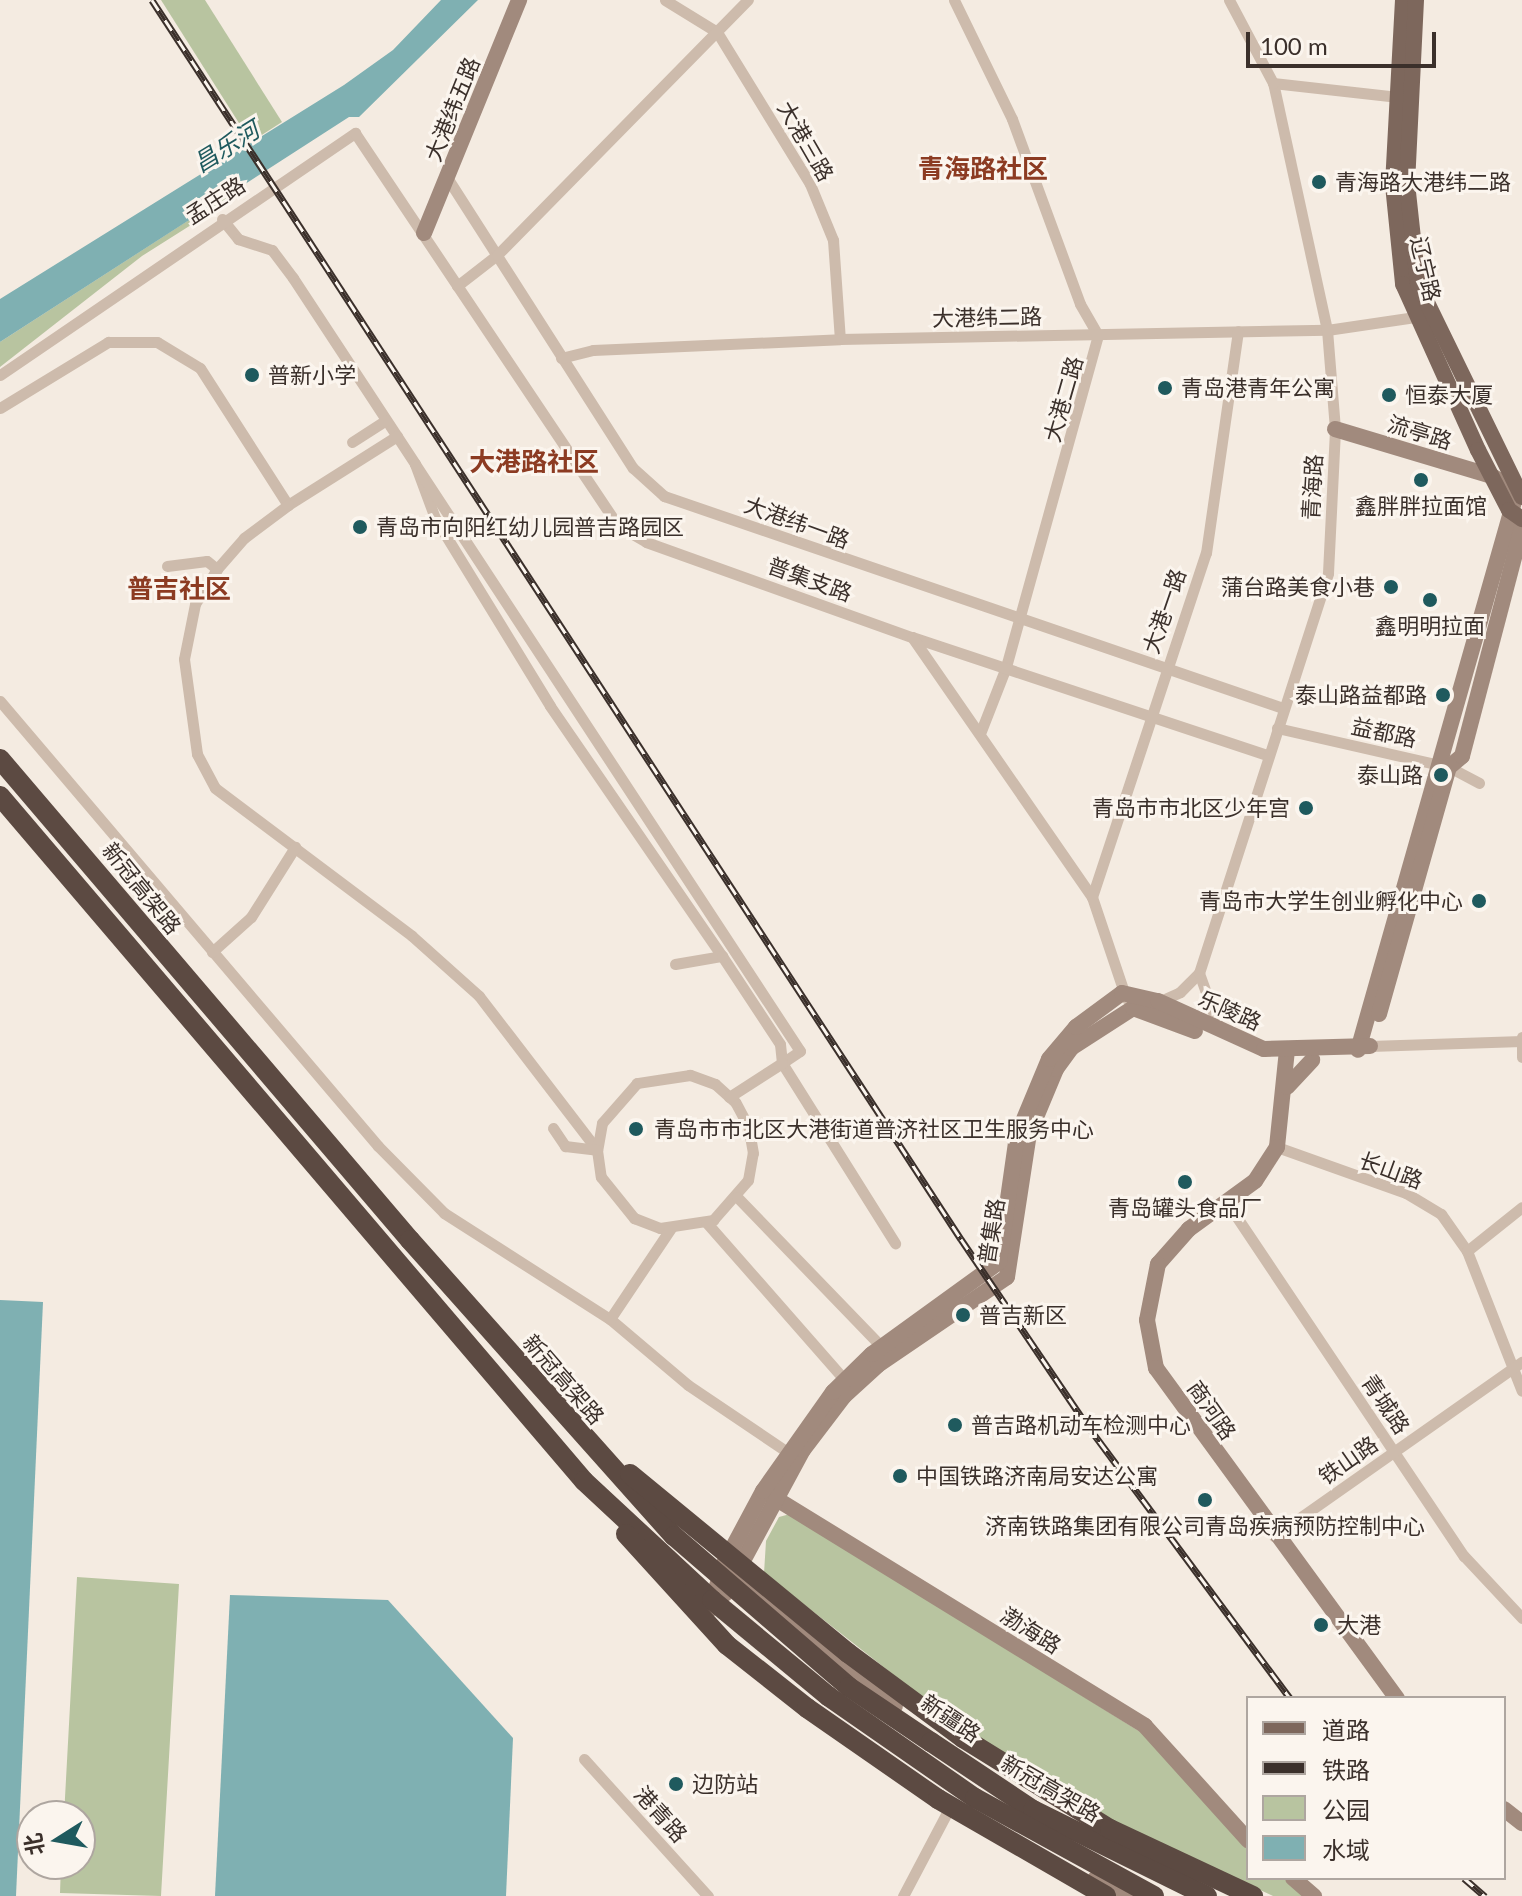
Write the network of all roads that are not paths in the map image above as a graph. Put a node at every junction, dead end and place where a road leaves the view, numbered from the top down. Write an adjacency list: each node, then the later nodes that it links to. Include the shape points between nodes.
1 (519, 0): 11 (street, 大港纬五路)
2 (665, 0): 8 (street, 大港三路)
3 (748, 0): 8 (street)
4 (954, 0): 19 (street, 大港二路, via 1012,119 1080,304)
5 (1229, 0): 9 (street, 青海路)
6 (1403, 0): 10 (main road, 辽宁路)
7 (1416, 0): 31 (main road, 辽宁路, via 1407,183 1418,284)
8 (717, 32): 14 (street); 20 (street, 大港三路, via 810,184 833,240)
9 (1273, 83): 10 (street); 17 (street, 青海路)
10 (1398, 97): 16 (main road, 辽宁路, via 1395,234)
11 (448, 179): 13 (street, 大港纬五路); 14 (street, 大港纬一路)
12 (222, 219): 13 (street, 孟庄路, via 355,133); 22 (street, 孟庄路); 24 (street, via 238,239 272,250)
13 (424, 233): 15 (street, 普集支路)
14 (497, 255): 15 (street); 21 (street, 大港纬一路)
15 (457, 286): 38 (street, 普集支路, via 617,525 646,542)
16 (1415, 317): 17 (street, 大港纬二路); 30 (main road, 辽宁路)
17 (1327, 330): 18 (street, 大港纬二路); 25 (street, 青海路)
18 (1238, 331): 19 (street, 大港纬二路); 40 (street, 大港一路, via 1211,531)
19 (1098, 335): 20 (street, 大港纬二路); 37 (street, 大港二路)
20 (840, 339): 21 (street, 大港纬二路, via 593,350)
21 (561, 358): 37 (street, 大港纬一路, via 633,468 664,496)
22 (0, 375)
23 (0, 408): 32 (street, via 108,342 157,342 200,368)
24 (386, 420): 26 (street); 27 (street)
25 (1335, 429): 30 (street, 流亭路); 42 (street, 青海路, via 1328,573)
26 (397, 436): 28 (street); 32 (street)
27 (352, 442)
28 (415, 464): 54 (street, via 435,518 550,706); 66 (street, via 800,1051)
29 (1522, 469): 31 (street)
30 (1492, 476): 31 (street, 流亭路); 33 (main road, 辽宁路)
31 (1519, 494): 33 (street)
32 (288, 505): 36 (street, via 244,538)
33 (1515, 515): 48 (street)
34 (1522, 528): 48 (street, via 1462,756)
35 (167, 566): 36 (street, via 207,561)
36 (217, 569): 51 (street, via 195,604 184,659 197,754 215,788)
37 (1019, 622): 39 (street, 大港二路); 40 (street, 大港纬一路)
38 (912, 637): 39 (street); 45 (street)
39 (1006, 667): 43 (street); 45 (street, 大港二路)
40 (1165, 669): 42 (street, 大港纬一路); 43 (street, 大港一路)
41 (0, 701): 53 (street)
42 (1283, 708): 44 (street, 青海路)
43 (1152, 717): 46 (street); 52 (street, 大港一路)
44 (1277, 728): 46 (street, 青海路); 48 (street, 益都路)
45 (981, 731): 52 (street)
46 (1267, 755): 56 (street, 青海路)
47 (0, 759): 85 (highway, 新冠高架路)
48 (1444, 765): 49 (street, 益都路); 62 (street)
49 (1479, 783)
50 (0, 796): 88 (highway)
51 (295, 847): 53 (street, via 251,917); 71 (street, via 412,936 479,996)
52 (1092, 897): 57 (street)
53 (212, 952): 79 (street, via 378,1146 444,1213)
54 (722, 956): 55 (street); 66 (street, via 780,1044)
55 (675, 964)
56 (1199, 973): 58 (street, via 1180,992); 60 (street, via 1212,1020)
57 (1122, 993): 58 (street, 乐陵路); 59 (street); 80 (street, 普集路, via 1071,1033 1033,1092 1010,1167 999,1262)
58 (1158, 1001): 59 (street); 60 (street, 乐陵路)
59 (1133, 1008): 63 (street, 乐陵路); 89 (street, 普集路, via 1089,1033 1056,1069 1029,1134 1007,1277 878,1365 844,1396)
60 (1230, 1037): 63 (street, 乐陵路)
61 (1522, 1039): 62 (street, 乐陵路); 64 (street)
62 (1363, 1046): 63 (street, 乐陵路); 65 (street, 乐陵路)
63 (1283, 1055): 65 (street, 乐陵路); 67 (street, 商河路); 70 (street)
64 (1522, 1057)
65 (1312, 1060): 67 (street)
66 (782, 1063): 68 (street); 77 (street)
67 (1285, 1090): 70 (street, 商河路)
68 (729, 1097): 71 (street, via 690,1075 637,1083 602,1123); 72 (street, via 748,1126 753,1153)
69 (553, 1128): 71 (street, via 565,1146)
70 (1277, 1147): 73 (street, 商河路, via 1255,1181); 78 (street, 长山路, via 1406,1193 1441,1214)
71 (597, 1150): 76 (street, via 614,1201 634,1218)
72 (737, 1197): 75 (street); 80 (street)
73 (1228, 1204): 87 (street, 青城路); 90 (street, 商河路, via 1189,1229 1158,1264 1147,1320 1156,1368)
74 (1522, 1207): 78 (street)
75 (706, 1222): 76 (street); 83 (street)
76 (671, 1228): 79 (street)
77 (895, 1243)
78 (1467, 1251): 82 (street, 长山路)
79 (610, 1319): 86 (street, via 688,1385)
80 (882, 1347): 83 (street, 普集路)
81 (1522, 1362): 82 (street, 铁山路)
82 (1511, 1370): 84 (street, 长山路); 87 (street, 铁山路)
83 (845, 1380): 86 (street, 普集路)
84 (1522, 1391)
85 (583, 1439): 107 (highway, 新冠高架路, via 674,1536 849,1687 1033,1810); 109 (highway, via 903,1695 1020,1776 1110,1829)
86 (786, 1451): 89 (street, 普集路)
87 (1395, 1452): 90 (street, 铁山路); 94 (street, 青城路, via 1464,1556)
88 (584, 1481): 104 (highway, via 655,1571 727,1645 938,1799); 106 (highway, via 712,1600 828,1696 975,1798)
89 (770, 1496): 91 (street, 普集路); 92 (street); 100 (street, 渤海路, via 1145,1726 1189,1767)
90 (1274, 1536): 95 (street, 商河路)
91 (725, 1562): 92 (street, 新疆路); 93 (street, 普集路)
92 (740, 1576): 93 (street); 108 (street, 新疆路, via 884,1699 1029,1798)
93 (707, 1616): 97 (street, via 785,1682)
94 (1522, 1618)
95 (1395, 1696)
96 (584, 1759): 102 (street, 港青路)
97 (955, 1798): 103 (street); 105 (street)
98 (1506, 1811): 99 (street)
99 (1522, 1823)
100 (1246, 1838)
101 (1295, 1880): 110 (street)
102 (708, 1896)
103 (903, 1896)
104 (1106, 1896)
105 (1127, 1896)
106 (1154, 1896)
107 (1207, 1896)
108 (1220, 1896)
109 (1253, 1896)
110 (1314, 1896)

